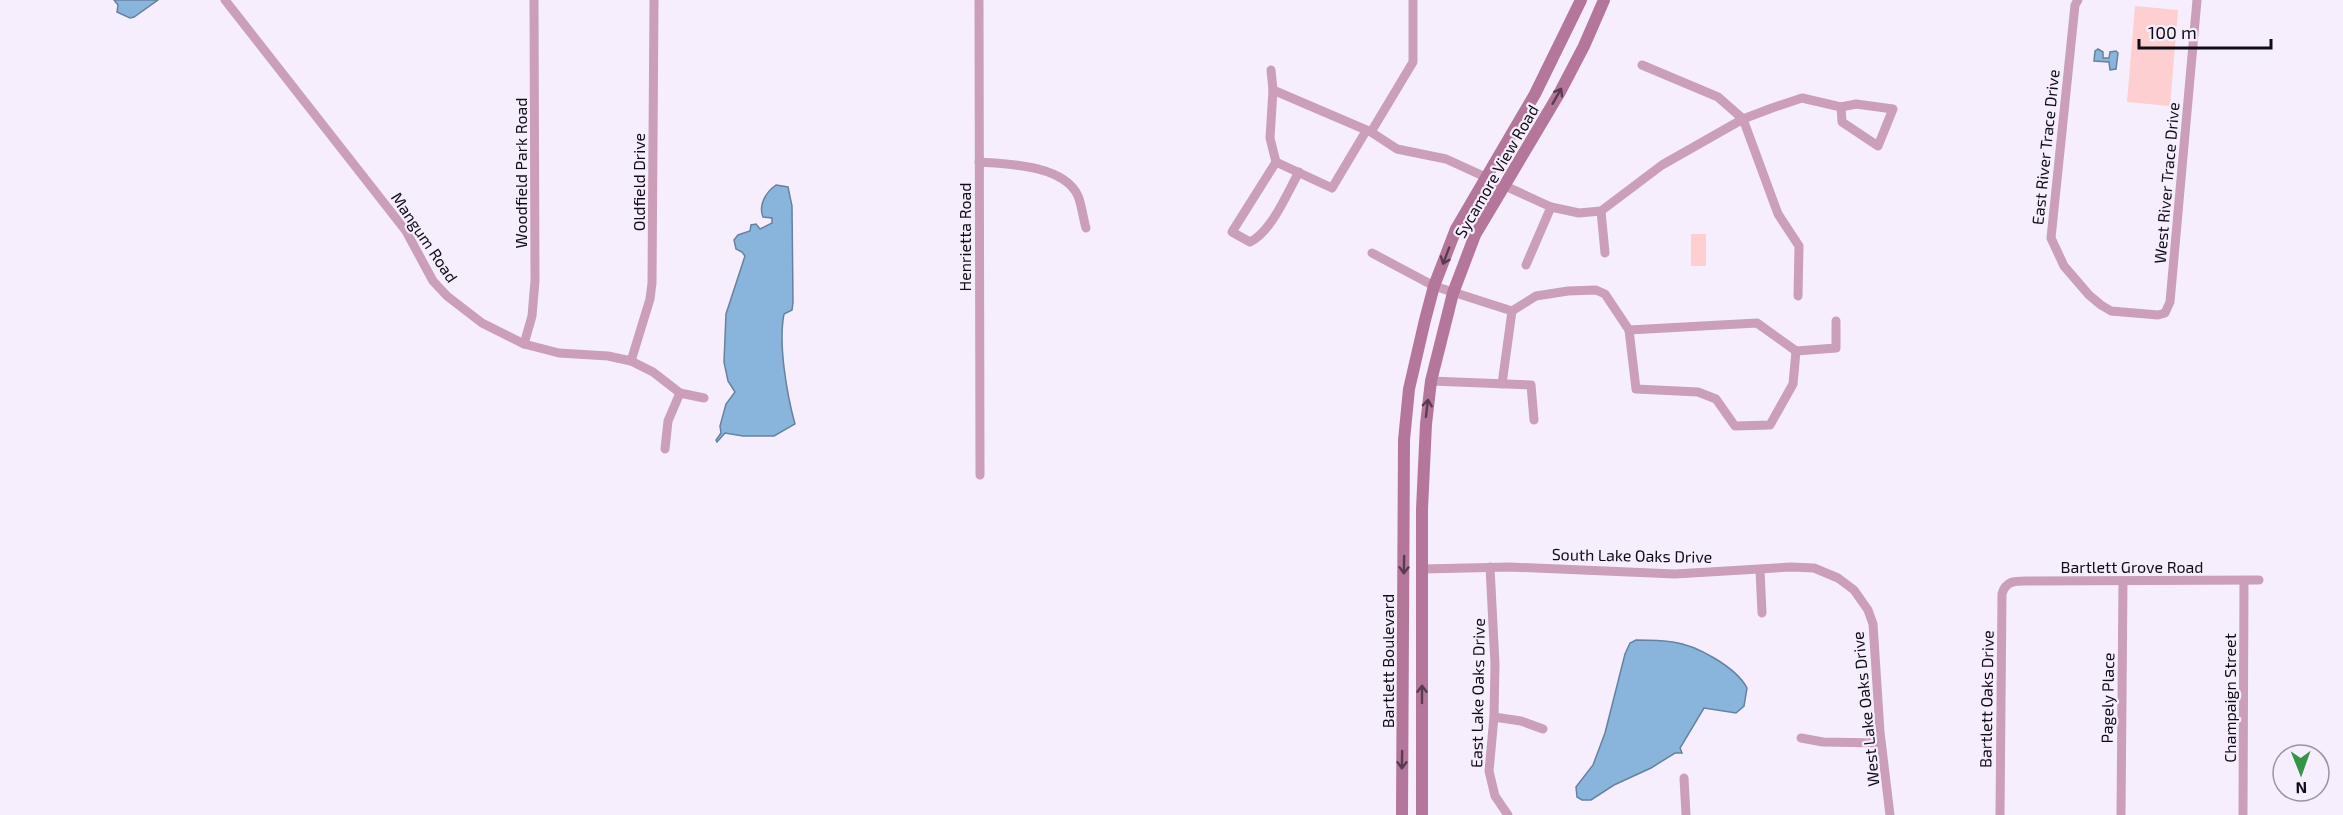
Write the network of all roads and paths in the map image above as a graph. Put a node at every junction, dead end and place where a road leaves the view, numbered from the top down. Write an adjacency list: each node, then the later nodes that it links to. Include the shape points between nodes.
1 (225, 0): 32 (street, Mangum Road, via 406,231 433,281 482,323)
2 (534, 0): 32 (street, Woodfield Park Road, via 535,281 532,316)
3 (654, 0): 34 (street, Oldfield Drive, via 652,283)
4 (979, 0): 16 (street, Henrietta Road)
5 (1413, 0): 15 (street, via 1413,62)
6 (1581, 0): 19 (main road, Sycamore View Road)
7 (1604, 0): 19 (main road, Sycamore View Road, one-way to 7, via 1560,92)
8 (2078, 0): 29 (street, East River Trace Drive, via 2051,238 2064,266 2089,295)
9 (2197, 0): 29 (street, West River Trace Drive, via 2169,307 2158,315)
10 (1642, 65): 14 (street, via 1718,97)
11 (1271, 70): 12 (street)
12 (1273, 90): 15 (street); 17 (street, via 1270,138)
13 (1841, 107): 13 (street, via 1856,104 1893,109 1878,146 1842,122); 14 (street, via 1802,99)
14 (1743, 119): 21 (street, via 1662,165); 27 (street, via 1778,214 1799,246)
15 (1369, 131): 18 (street, via 1332,188); 19 (street, via 1397,149 1446,159)
16 (979, 162): 22 (street, via 1017,165 1065,180 1078,196); 43 (street, Henrietta Road)
17 (1276, 162): 18 (street); 18 (street, via 1232,232 1250,242 1266,229)
18 (1299, 172)
19 (1495, 182): 20 (street); 26 (main road, Sycamore View Road, via 1475,235); 26 (main road, Sycamore View Road, one-way to 26, via 1456,229)
20 (1551, 207): 21 (street, via 1579,213); 25 (street)
21 (1601, 211): 23 (street)
22 (1086, 228)
23 (1605, 252)
24 (1372, 253): 26 (street)
25 (1526, 265)
26 (1444, 290): 28 (street); 35 (main road, Sycamore View Road); 40 (main road, Sycamore View Road, via 1409,389)
27 (1798, 296)
28 (1512, 311): 31 (street, via 1536,296 1596,290 1605,294); 36 (street)
29 (2111, 311)
30 (1836, 321): 33 (street, via 1836,348)
31 (1629, 330): 33 (street, via 1757,323); 33 (street, via 1636,389 1698,392 1716,399 1735,426 1770,425 1793,384)
32 (524, 344): 34 (street, Mangum Road)
33 (1796, 351)
34 (631, 361): 37 (street, Mangum Road)
35 (1431, 381): 36 (street); 41 (main road, Sycamore View Road, one-way to 35)
36 (1502, 384): 39 (street, via 1530,385)
37 (680, 393): 38 (street, Mangum Road); 42 (street, via 668,421)
38 (704, 398)
39 (1534, 420)
40 (1404, 440): 41 (main road); 44 (main road, Sycamore View Road)
41 (1425, 440): 46 (main road, Sycamore View Road)
42 (666, 449)
43 (980, 475)
44 (1405, 507): 55 (main road, Bartlett Boulevard, one-way to 55)
45 (1490, 567): 46 (street, South Lake Oaks Drive); 47 (street, South Lake Oaks Drive, via 1654,574); 54 (street, East Lake Oaks Drive)
46 (1423, 569): 56 (main road, one-way to 46)
47 (1760, 570): 48 (street, South Lake Oaks Drive, via 1814,568); 53 (street)
48 (1838, 578): 59 (street, West Lake Oaks Drive, via 1859,596 1873,624)
49 (2244, 580): 50 (street, Bartlett Grove Road); 51 (street, Bartlett Grove Road); 68 (street, Champaign Street)
50 (2259, 580)
51 (2123, 581): 52 (street, Bartlett Grove Road, via 2028,581); 67 (street, Pagely Place)
52 (2006, 585): 66 (street, Bartlett Oaks Drive, via 2002,592)
53 (1762, 613)
54 (1494, 717): 57 (street); 63 (street, East Lake Oaks Drive, via 1489,771 1495,796)
55 (1403, 718): 56 (main road); 61 (main road, Bartlett Boulevard, one-way to 61)
56 (1422, 718): 62 (main road)
57 (1543, 729)
58 (1801, 738): 59 (street)
59 (1881, 743): 65 (street, West Lake Oaks Drive)
60 (1684, 778): 64 (street)
61 (1402, 815)
62 (1422, 815)
63 (1508, 815)
64 (1686, 815)
65 (1890, 815)
66 (2000, 815)
67 (2121, 815)
68 (2243, 815)

